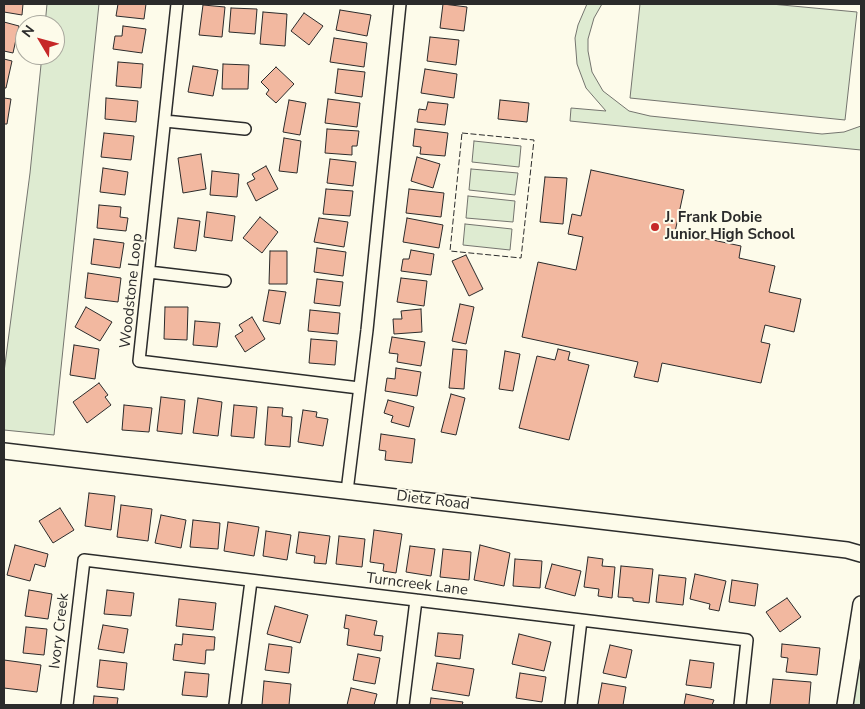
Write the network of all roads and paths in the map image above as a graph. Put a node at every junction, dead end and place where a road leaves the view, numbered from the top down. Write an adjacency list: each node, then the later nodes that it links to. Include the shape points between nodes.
1 (177, 4): 3 (street, Woodstone Loop)
2 (400, 4): 7 (street)
3 (165, 121): 4 (street); 5 (street, Woodstone Loop)
4 (245, 129)
5 (149, 272): 6 (street); 7 (street, Woodstone Loop, via 139,361)
6 (225, 281)
7 (359, 388): 9 (street)
8 (4, 451): 9 (street, Dietz Road)
9 (347, 491): 10 (street, Dietz Road)
10 (861, 554)
11 (84, 560): 12 (street, Turncreek Lane); 16 (street, Ivory Creek)
12 (251, 581): 13 (street, Turncreek Lane); 17 (street)
13 (416, 600): 15 (street, Turncreek Lane); 18 (street)
14 (861, 604): 21 (street)
15 (581, 620): 19 (street); 20 (street, Turncreek Lane, via 747,640)
16 (66, 705)
17 (235, 705)
18 (403, 705)
19 (571, 705)
20 (740, 705)
21 (845, 705)

